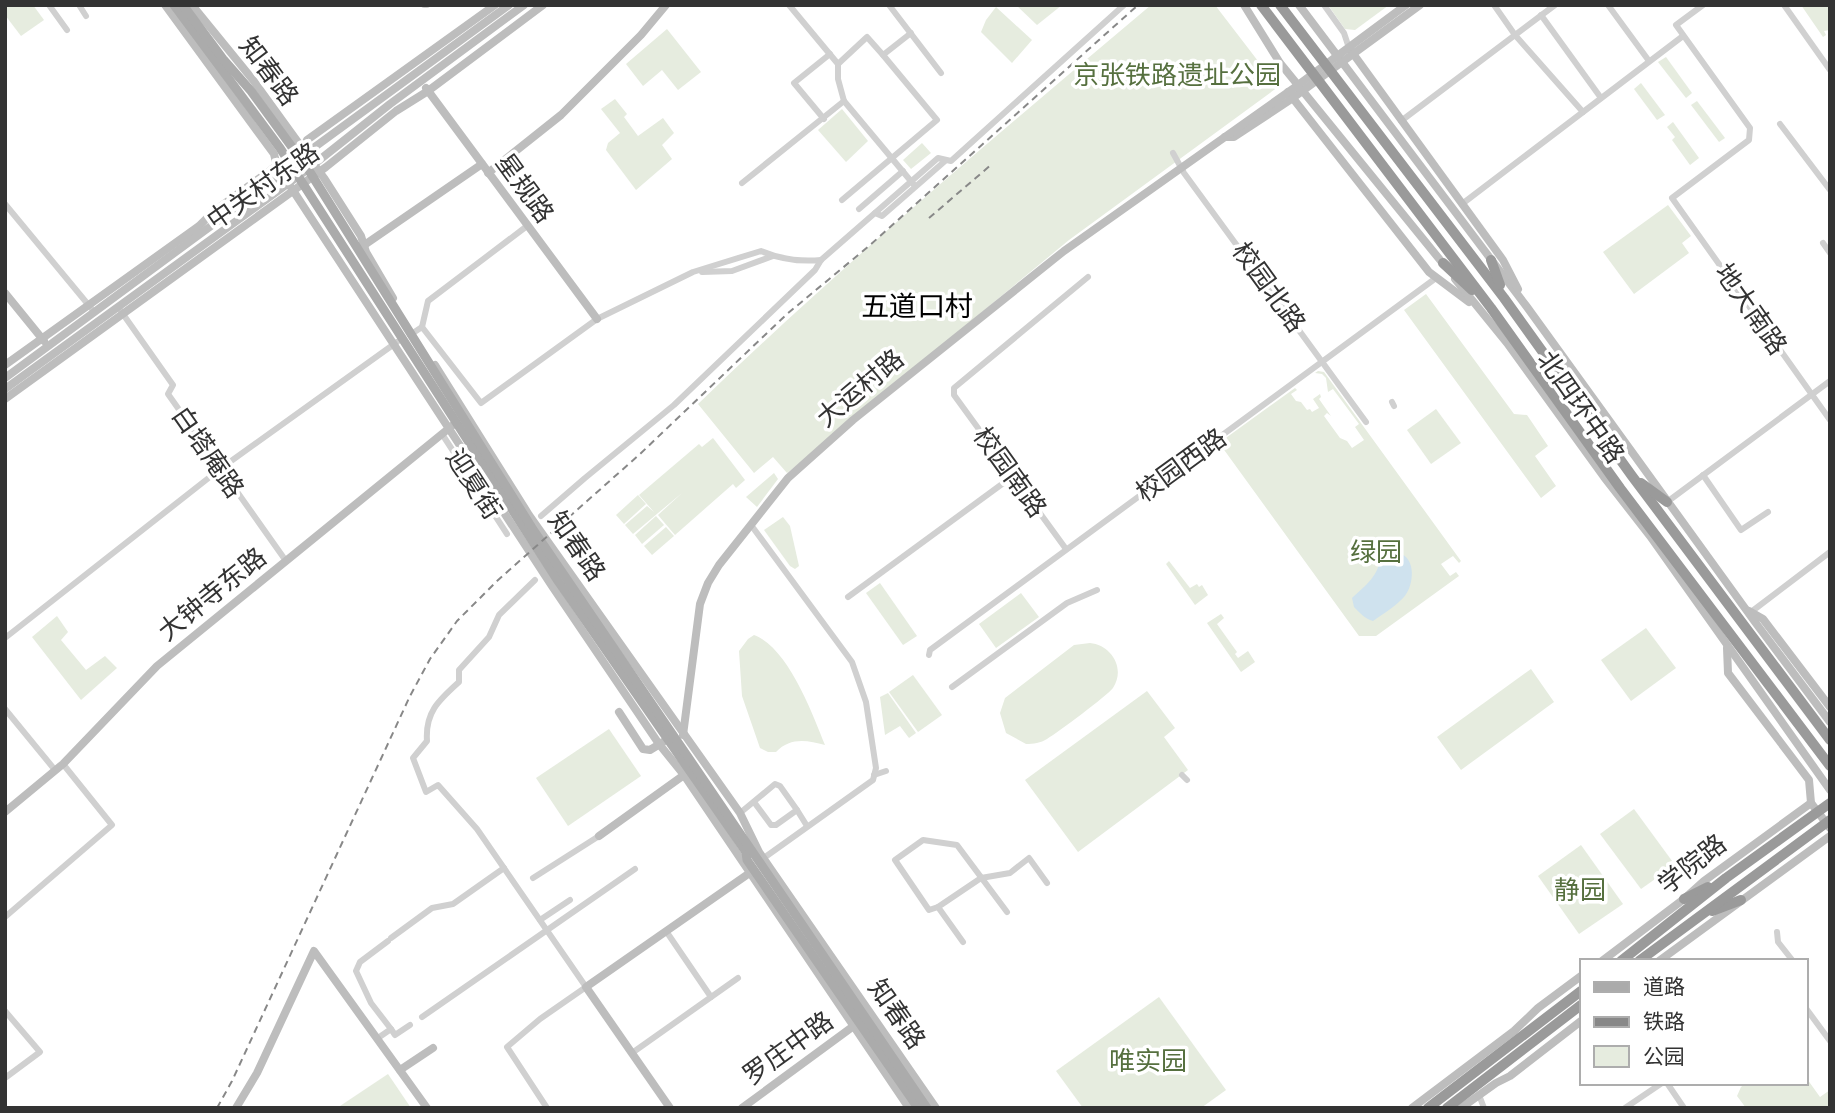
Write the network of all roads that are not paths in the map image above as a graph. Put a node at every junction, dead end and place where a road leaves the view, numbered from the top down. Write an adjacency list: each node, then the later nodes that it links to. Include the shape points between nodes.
1 (49, 5): 29 (street)
2 (79, 5): 28 (street)
3 (165, 5): 54 (street, 知春路, via 274,154)
4 (174, 5): 52 (main road, 知春路)
5 (183, 5): 50 (main road, 知春路)
6 (192, 5): 50 (street, 知春路, via 253,80)
7 (495, 5): 50 (street, 中关村东路, via 316,133)
8 (509, 5): 50 (street, 中关村东路)
9 (524, 5): 40 (street, 中关村东路)
10 (543, 5): 41 (street, 中关村东路)
11 (666, 5): 59 (street, via 561,115)
12 (789, 5): 34 (street)
13 (890, 5): 30 (street)
14 (1124, 5): 62 (street, via 951,161 938,158)
15 (1244, 5): 78 (street, 北四环中路, via 1280,63)
16 (1261, 5): 86 (highway, 北四环中路)
17 (1280, 5): 85 (highway, 北四环中路)
18 (1299, 5): 76 (street, 北四环中路)
19 (1324, 5): 33 (street, via 1344,33)
20 (1406, 5): 33 (street)
21 (1420, 5): 33 (street)
22 (1494, 5): 31 (street)
23 (1555, 5): 27 (street)
24 (1608, 5): 36 (street)
25 (1703, 5): 32 (street, via 1676,25)
26 (1784, 5): 38 (street)
27 (1541, 15): 31 (street); 43 (street)
28 (86, 16)
29 (67, 30)
30 (911, 33): 35 (street); 39 (street)
31 (1516, 35): 45 (street); 47 (street)
32 (1683, 36): 36 (street); 101 (street, 地大南路, via 1750,128 1749,140 1672,198)
33 (1348, 53): 42 (street, 大运村路); 47 (street)
34 (830, 54): 37 (street); 46 (street, via 794,83)
35 (883, 55): 37 (street, via 867,37); 51 (street, via 937,120)
36 (1650, 61): 43 (street)
37 (838, 64): 44 (street)
38 (1830, 69)
39 (942, 73)
40 (421, 81): 41 (street, 星规路); 56 (street, 中关村东路)
41 (428, 91): 53 (street, 星规路); 56 (street, 中关村东路)
42 (1293, 93): 55 (street, 大运村路, via 1234,137 1226,137); 81 (street)
43 (1601, 98): 45 (street)
44 (844, 101): 46 (street); 51 (street)
45 (1583, 112): 67 (street)
46 (824, 118): 61 (street)
47 (1401, 121): 67 (street)
48 (1780, 124): 64 (street)
49 (1173, 153): 55 (street, 校园北路)
50 (301, 154): 52 (street, 中关村东路); 56 (main road, 知春路)
51 (892, 158): 57 (street); 65 (street)
52 (290, 163): 54 (street, 中关村东路); 58 (street, 中关村东路); 60 (main road, 知春路)
53 (482, 164): 59 (street, 星规路); 71 (street)
54 (277, 166): 58 (street, 知春路); 89 (street, 中关村东路)
55 (1181, 168): 96 (street, 校园北路); 115 (street, 大运村路, via 1063,251 853,421 793,473)
56 (313, 170): 60 (street, 中关村东路); 71 (main road, 知春路)
57 (903, 172): 62 (street); 68 (street)
58 (283, 173): 63 (street, 知春路); 89 (street, 中关村东路)
59 (488, 173): 69 (street, 星规路)
60 (300, 180): 63 (street, 中关村东路); 73 (main road, 知春路)
61 (741, 183)
62 (913, 184): 75 (street)
63 (291, 186): 77 (street, 知春路); 90 (street, 中关村东路); 90 (street, 中关村东路, via 134,304)
64 (1830, 190)
65 (842, 200)
66 (5, 204): 89 (street)
67 (1462, 204): 87 (street, via 1503,260)
68 (859, 209)
69 (527, 226): 91 (street, 星规路); 92 (street, via 428,301)
70 (1823, 243): 72 (street)
71 (361, 247): 73 (street); 82 (main road, 知春路); 84 (street, 知春路)
72 (1830, 253)
73 (349, 255): 77 (street); 93 (main road, 知春路)
74 (774, 256): 75 (street); 79 (street, via 732,271); 79 (street, via 761,250)
75 (821, 260): 114 (street, via 816,270 674,405)
76 (1490, 260): 85 (highway); 87 (street, 北四环中路)
77 (340, 261): 93 (street, 知春路)
78 (1443, 263): 86 (highway); 88 (street, 北四环中路)
79 (693, 272): 91 (street)
80 (1088, 276): 109 (street, 校园南路, via 955,386 954,395)
81 (1436, 278): 88 (street); 96 (street, 校园西路)
82 (381, 288): 84 (street); 93 (main road, 知春路)
83 (5, 293): 94 (street)
84 (390, 293): 93 (street, 知春路)
85 (1504, 298): 110 (highway, 北四环中路)
86 (1491, 307): 111 (highway, 北四环中路)
87 (1527, 307): 112 (street, 北四环中路)
88 (1477, 308): 117 (street, 北四环中路)
89 (91, 309): 94 (street, 中关村东路); 95 (street, 中关村东路)
90 (120, 309): 100 (street, 中关村东路); 102 (street, 中关村东路); 107 (street, 白塔庵路, via 173,385 168,394)
91 (597, 319): 92 (street, via 481,403)
92 (422, 327): 93 (street)
93 (405, 338): 103 (main road, 知春路); 107 (street)
94 (40, 340): 95 (street); 97 (street, 中关村东路)
95 (46, 348): 98 (street, 中关村东路)
96 (1322, 362): 105 (street, 校园北路); 118 (street, 校园西路)
97 (5, 365)
98 (5, 378)
99 (1830, 381): 101 (street)
100 (5, 389)
101 (1812, 394): 104 (street, 地大南路); 108 (street)
102 (5, 399)
103 (459, 420): 106 (street, 大钟寺东路); 133 (main road, 知春路); 135 (main road, 知春路)
104 (1830, 420)
105 (1366, 422)
106 (442, 434): 116 (street, 迎夏街); 120 (street, 大钟寺东路)
107 (220, 469): 120 (street, 白塔庵路); 125 (street)
108 (1703, 475): 112 (street); 113 (street, via 1741,530)
109 (1013, 476): 118 (street, 校园南路); 123 (street)
110 (1632, 476): 112 (highway); 134 (highway, 北四环中路)
111 (1620, 488): 117 (highway); 136 (highway, 北四环中路)
112 (1667, 502): 124 (street, 北四环中路)
113 (1768, 512)
114 (541, 516)
115 (751, 525): 133 (street, 大运村路, via 708,583); 140 (street, via 852,663 866,702)
116 (507, 534)
117 (1650, 536): 126 (street, 北四环中路)
118 (1066, 549): 127 (street, 校园西路)
119 (1830, 552): 124 (street)
120 (286, 561): 137 (street, 大钟寺东路, via 157,666)
121 (535, 580): 155 (street, via 499,615 489,637 459,670 459,682 438,700 426,725 427,741 413,758 426,792 438,785)
122 (1097, 590): 128 (street, via 1066,603)
123 (848, 597)
124 (1747, 609): 129 (street, via 1763,619); 132 (street, 北四环中路)
125 (5, 638)
126 (1726, 645): 141 (street, via 1728,673); 142 (street, 北四环中路)
127 (929, 655)
128 (952, 687)
129 (1830, 707)
130 (5, 709): 137 (street)
131 (619, 712): 135 (street, via 643,749 650,750)
132 (1830, 722)
133 (680, 737): 148 (street, 知春路); 154 (main road, 知春路, via 750,845)
134 (1830, 740)
135 (663, 741): 139 (street, 知春路); 154 (main road, 知春路, via 746,852 747,860)
136 (1830, 766): 141 (street)
137 (59, 767): 147 (street, 大钟寺东路); 167 (street, via 112,825)
138 (886, 771): 140 (street)
139 (684, 775): 152 (street); 154 (street, 知春路)
140 (874, 775): 150 (street)
141 (1809, 780): 144 (street)
142 (1829, 788)
143 (754, 802): 146 (street, via 771,825); 146 (street, via 775,785); 148 (street)
144 (1811, 803): 151 (street); 161 (street, 学院路)
145 (1830, 803): 159 (highway, 学院路)
146 (797, 810): 150 (street)
147 (5, 812)
148 (740, 813): 154 (street, 知春路)
149 (1830, 820): 166 (highway, 学院路)
150 (807, 826): 154 (street)
151 (1830, 828)
152 (599, 835): 157 (street)
153 (1830, 836): 163 (street)
154 (756, 866): 170 (street); 188 (main road, 知春路); 188 (street, 知春路); 211 (street, 知春路)
155 (504, 868): 168 (street); 190 (street, via 453,904 432,908 360,962 356,971 371,1003)
156 (635, 869): 169 (street)
157 (533, 878)
158 (981, 878): 160 (street, via 1010,873 1029,858); 164 (street); 164 (street, via 957,845 923,840 895,860 929,910); 165 (street)
159 (1727, 878): 161 (highway); 175 (highway, 学院路)
160 (1047, 883)
161 (1684, 899): 174 (street, 学院路)
162 (570, 900): 168 (street)
163 (1741, 900): 166 (highway); 173 (street)
164 (938, 907): 172 (street)
165 (1007, 912)
166 (1703, 914): 176 (highway, 学院路)
167 (5, 917)
168 (540, 920): 169 (street)
169 (546, 929): 180 (street); 186 (street)
170 (666, 931): 180 (street); 182 (street)
171 (1777, 932): 177 (street, via 1778,942)
172 (963, 942)
173 (1671, 957)
174 (1604, 959)
175 (1624, 959)
176 (1642, 959)
177 (1791, 959)
178 (1580, 977): 212 (street)
179 (738, 978): 182 (street)
180 (586, 987): 194 (street); 206 (street, via 507,1047)
181 (1580, 992): 213 (highway)
182 (711, 997): 194 (street)
183 (1580, 1006): 195 (highway)
184 (1807, 1010): 192 (street)
185 (5, 1011): 197 (street, via 40,1052)
186 (422, 1017)
187 (1580, 1022): 198 (street)
188 (859, 1023): 207 (street, 罗庄中路); 208 (street, 知春路); 209 (main road, 知春路); 210 (main road, 知春路)
189 (410, 1025): 190 (street, via 395,1035)
190 (391, 1029): 191 (street)
191 (378, 1038): 196 (street); 204 (street, via 314,951)
192 (1830, 1041)
193 (433, 1048): 196 (street)
194 (632, 1053): 202 (street)
195 (1513, 1059): 198 (highway); 214 (highway)
196 (400, 1070): 205 (street)
197 (5, 1078)
198 (1496, 1083): 201 (street)
199 (1661, 1085): 216 (street)
200 (1666, 1085): 217 (street)
201 (1479, 1094): 203 (street); 215 (street)
202 (666, 1106)
203 (1466, 1106)
204 (236, 1108)
205 (427, 1108)
206 (547, 1108)
207 (742, 1108)
208 (909, 1108)
209 (918, 1108)
210 (927, 1108)
211 (936, 1108)
212 (1412, 1108)
213 (1428, 1108)
214 (1447, 1108)
215 (1484, 1108)
216 (1625, 1108)
217 (1684, 1108)

